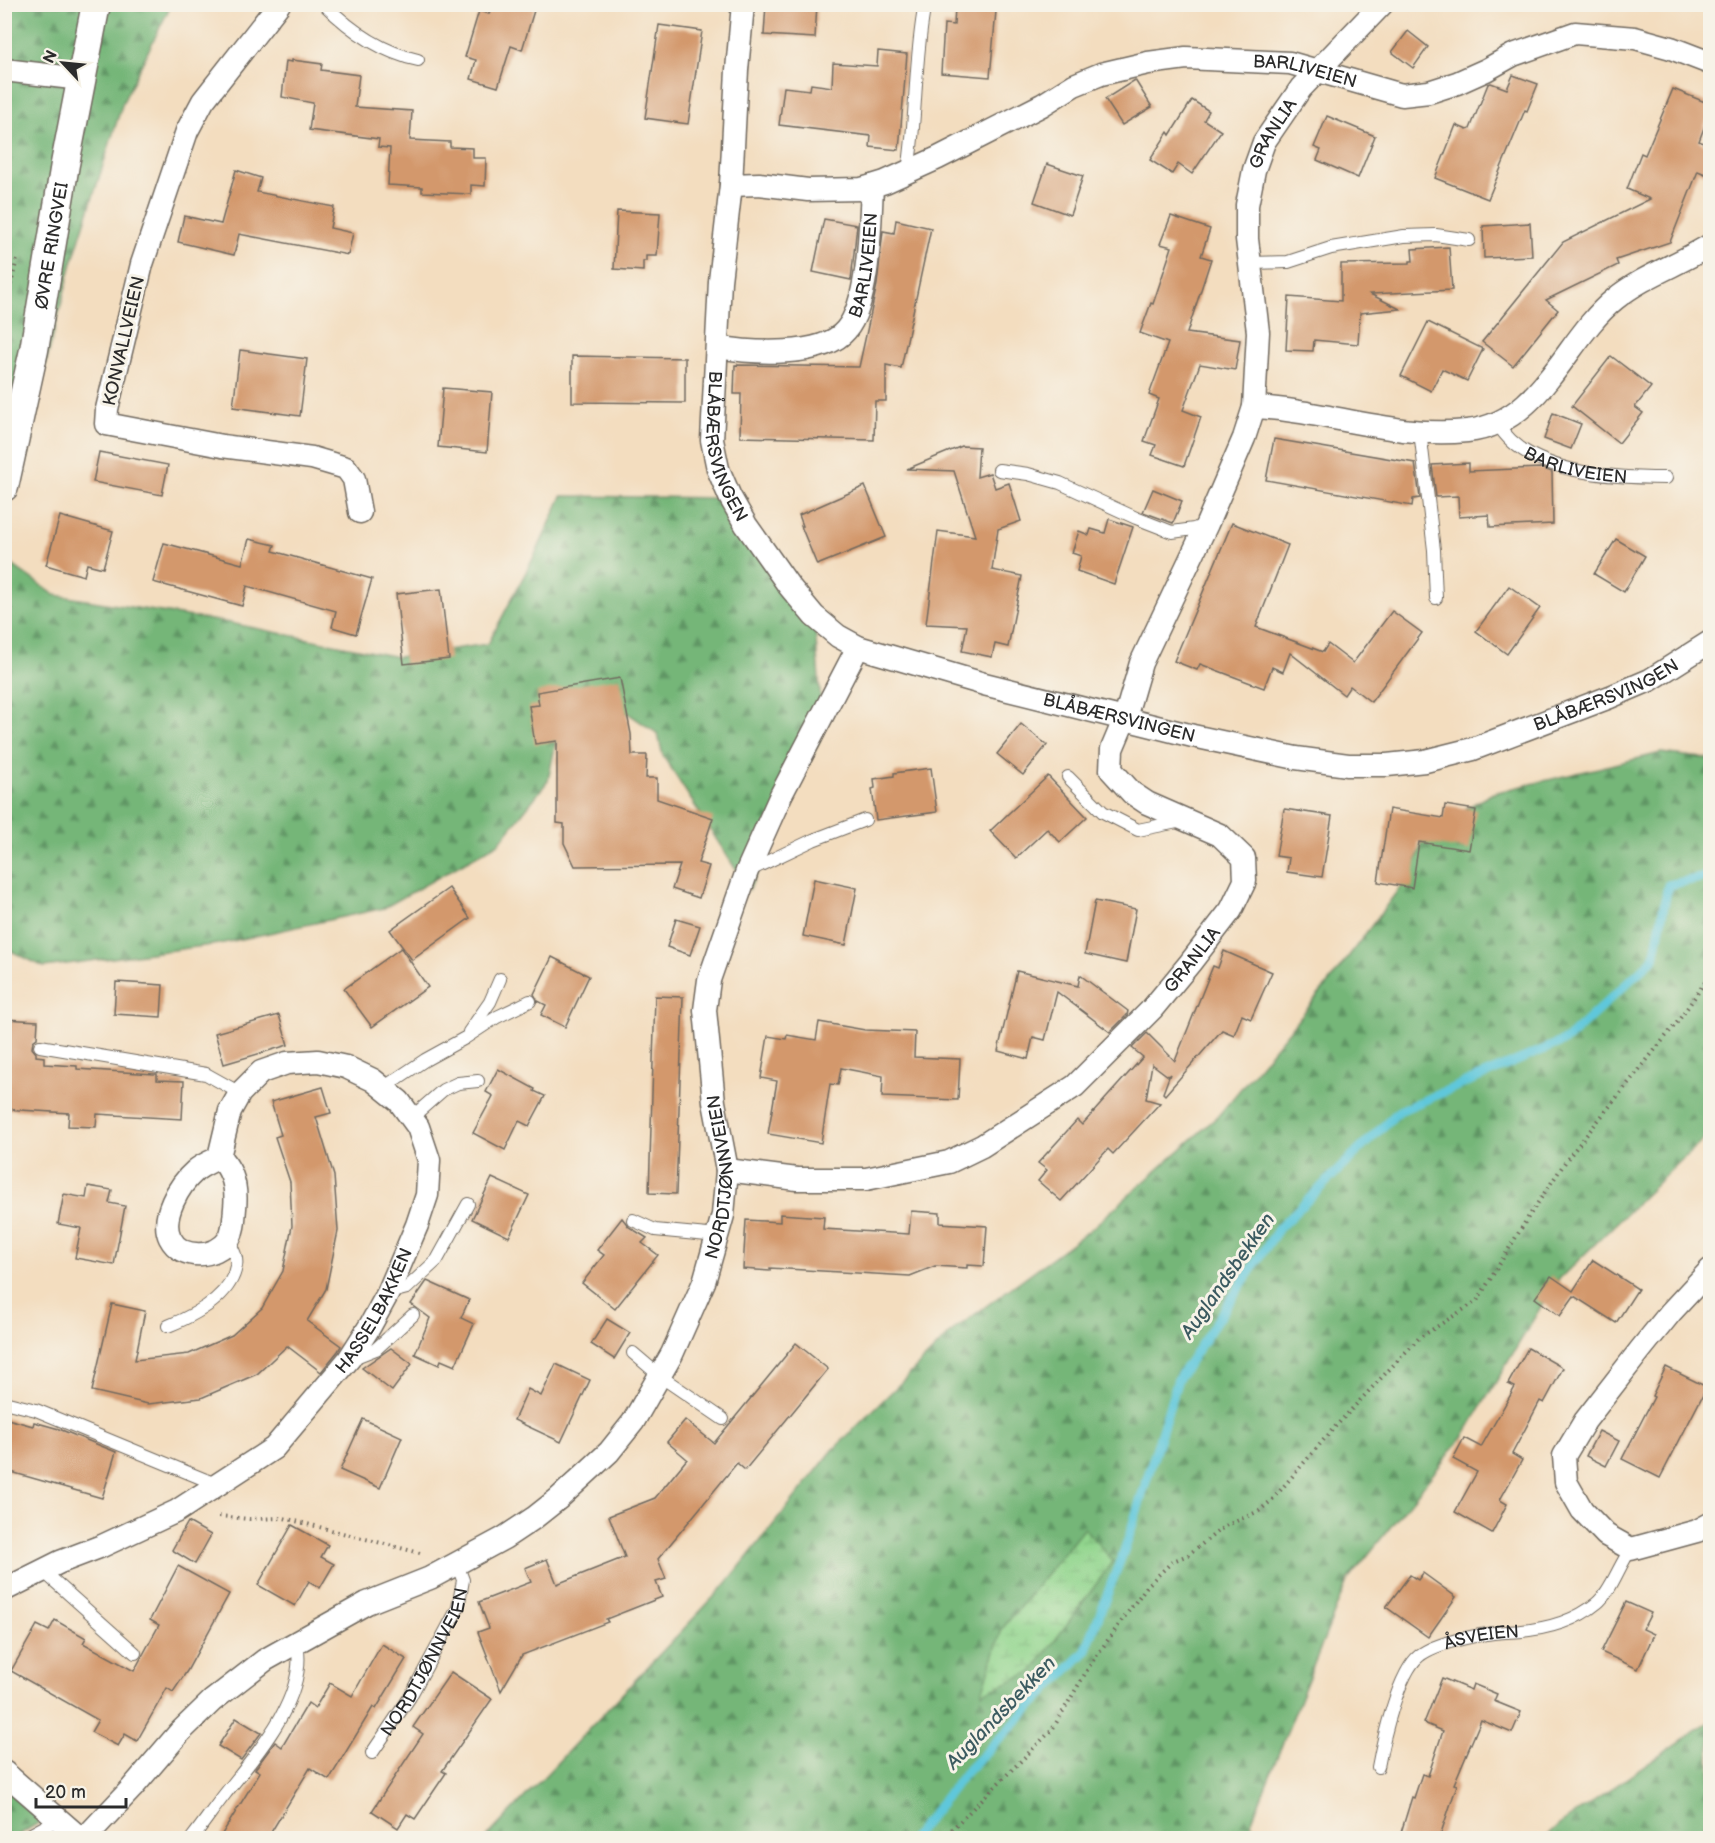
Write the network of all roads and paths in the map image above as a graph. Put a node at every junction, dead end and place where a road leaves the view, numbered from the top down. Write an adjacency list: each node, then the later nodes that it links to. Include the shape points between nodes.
1 (96, 4): 11 (street, ØVRE RINGVEI)
2 (279, 4): 26 (street, KONVALLVEIEN, via 202,101 187,131 142,264 106,424 312,458 346,468 354,480)
3 (324, 4): 7 (lane, via 374,44)
4 (743, 4): 13 (street, BLÅBÆRSVINGEN)
5 (925, 4): 12 (lane)
6 (1382, 4): 10 (street, GRANLIA)
7 (418, 60)
8 (1710, 63): 10 (street, BARLIVEIEN, via 1635,38 1575,33 1428,92 1402,94)
9 (4, 70): 11 (street)
10 (1317, 72): 12 (street, BARLIVEIEN, via 1290,63 1186,58 1101,74); 17 (street, GRANLIA, via 1281,115 1264,142 1254,170 1247,206)
11 (81, 79): 25 (street, ØVRE RINGVEI, via 34,351)
12 (908, 171): 14 (street, BARLIVEIEN)
13 (731, 184): 14 (street, BARLIVEIEN, via 808,190); 19 (street, BLÅBÆRSVINGEN, via 720,281)
14 (872, 186): 18 (street, BARLIVEIEN, via 860,300 846,331)
15 (1469, 240): 17 (lane, via 1404,236 1331,248 1288,262)
16 (1710, 245): 21 (street, via 1616,298 1522,408)
17 (1251, 263): 20 (street, GRANLIA, via 1258,332)
18 (838, 337): 19 (street, BLÅBÆRSVINGEN, via 797,351)
19 (718, 347): 30 (street, BLÅBÆRSVINGEN, via 712,440 718,469 730,497 789,586 814,616)
20 (1254, 407): 22 (street); 27 (street, GRANLIA)
21 (1498, 424): 22 (street, via 1468,431); 24 (lane, BARLIVEIEN, via 1518,446 1568,469 1618,478)
22 (1420, 431): 28 (lane)
23 (999, 470): 27 (lane, via 1060,483 1172,532)
24 (1666, 478)
25 (4, 486)
26 (360, 512)
27 (1206, 524): 31 (street, GRANLIA, via 1142,663)
28 (1437, 598)
29 (1710, 642): 31 (street, BLÅBÆRSVINGEN, via 1650,680 1610,697 1473,749 1425,761 1387,765 1327,763)
30 (858, 647): 31 (street, BLÅBÆRSVINGEN, via 984,684); 35 (street, NORDTJØNNVEIEN, via 781,795)
31 (1125, 718): 34 (street, GRANLIA, via 1112,749 1111,770 1132,794)
32 (1068, 777): 34 (lane, via 1103,812 1138,830)
33 (865, 820): 35 (lane)
34 (1185, 820): 46 (street, GRANLIA, via 1220,836 1244,858 1245,881 1231,910 1190,963 1131,1031 1075,1086 950,1162 866,1179 797,1179)
35 (747, 871): 46 (street, NORDTJØNNVEIEN, via 709,980 705,1010 714,1102)
36 (1710, 975): 77 (path, via 1679,1020 1568,1158 1477,1301 1419,1338 1272,1500 1173,1561 1147,1586 1092,1662 1052,1730)
37 (500, 980): 39 (lane)
38 (530, 1001): 39 (lane)
39 (465, 1038): 42 (lane)
40 (40, 1046): 43 (lane, via 206,1074)
41 (478, 1081): 44 (lane, via 443,1090)
42 (383, 1089): 43 (street, HASSELBAKKEN, via 346,1066 318,1061 287,1063 261,1072); 44 (street, HASSELBAKKEN, via 399,1101)
43 (240, 1093): 45 (street, HASSELBAKKEN, via 230,1111)
44 (411, 1118): 52 (street, HASSELBAKKEN, via 429,1160 427,1195)
45 (219, 1157): 50 (street, via 233,1178 236,1194 234,1227); 50 (street, via 194,1172 172,1204 168,1221 170,1238 182,1249 199,1255 217,1251)
46 (727, 1170): 49 (street, NORDTJØNNVEIEN)
47 (468, 1204): 52 (lane, via 437,1260 407,1288)
48 (633, 1220): 49 (lane, via 655,1230)
49 (718, 1236): 57 (street, NORDTJØNNVEIEN, via 704,1282)
50 (228, 1240): 54 (lane, via 236,1266 230,1282 219,1296 185,1320)
51 (1710, 1270): 63 (street, via 1641,1349 1585,1421 1564,1456 1566,1482 1582,1510 1606,1535)
52 (388, 1293): 56 (street, HASSELBAKKEN)
53 (413, 1315): 56 (lane, via 376,1349)
54 (168, 1326)
55 (633, 1353): 57 (lane)
56 (349, 1359): 60 (street, HASSELBAKKEN, via 274,1448)
57 (660, 1376): 59 (lane); 64 (street, NORDTJØNNVEIEN, via 633,1422 592,1468 534,1518)
58 (4, 1402): 60 (lane, via 36,1410)
59 (723, 1419)
60 (218, 1485): 61 (street, HASSELBAKKEN)
61 (177, 1511): 64 (path, via 249,1519 284,1518); 65 (street, HASSELBAKKEN)
62 (1710, 1524): 63 (street)
63 (1631, 1550): 70 (lane, ÅSVEIEN, via 1598,1603 1575,1616 1550,1627 1443,1643 1418,1657 1404,1678 1393,1707)
64 (457, 1564): 67 (street, NORDTJØNNVEIEN, via 367,1603); 69 (lane, NORDTJØNNVEIEN, via 463,1580 458,1608 410,1697)
65 (42, 1570): 66 (street, HASSELBAKKEN); 68 (lane)
66 (4, 1590)
67 (297, 1644): 75 (street, NORDTJØNNVEIEN, via 265,1660 212,1701); 76 (lane, via 296,1677 270,1737)
68 (135, 1653)
69 (372, 1753)
70 (1378, 1767)
71 (4, 1772): 72 (street)
72 (58, 1819): 73 (lane); 74 (street)
73 (24, 1839)
74 (80, 1839)
75 (85, 1839)
76 (192, 1839)
77 (943, 1839)

